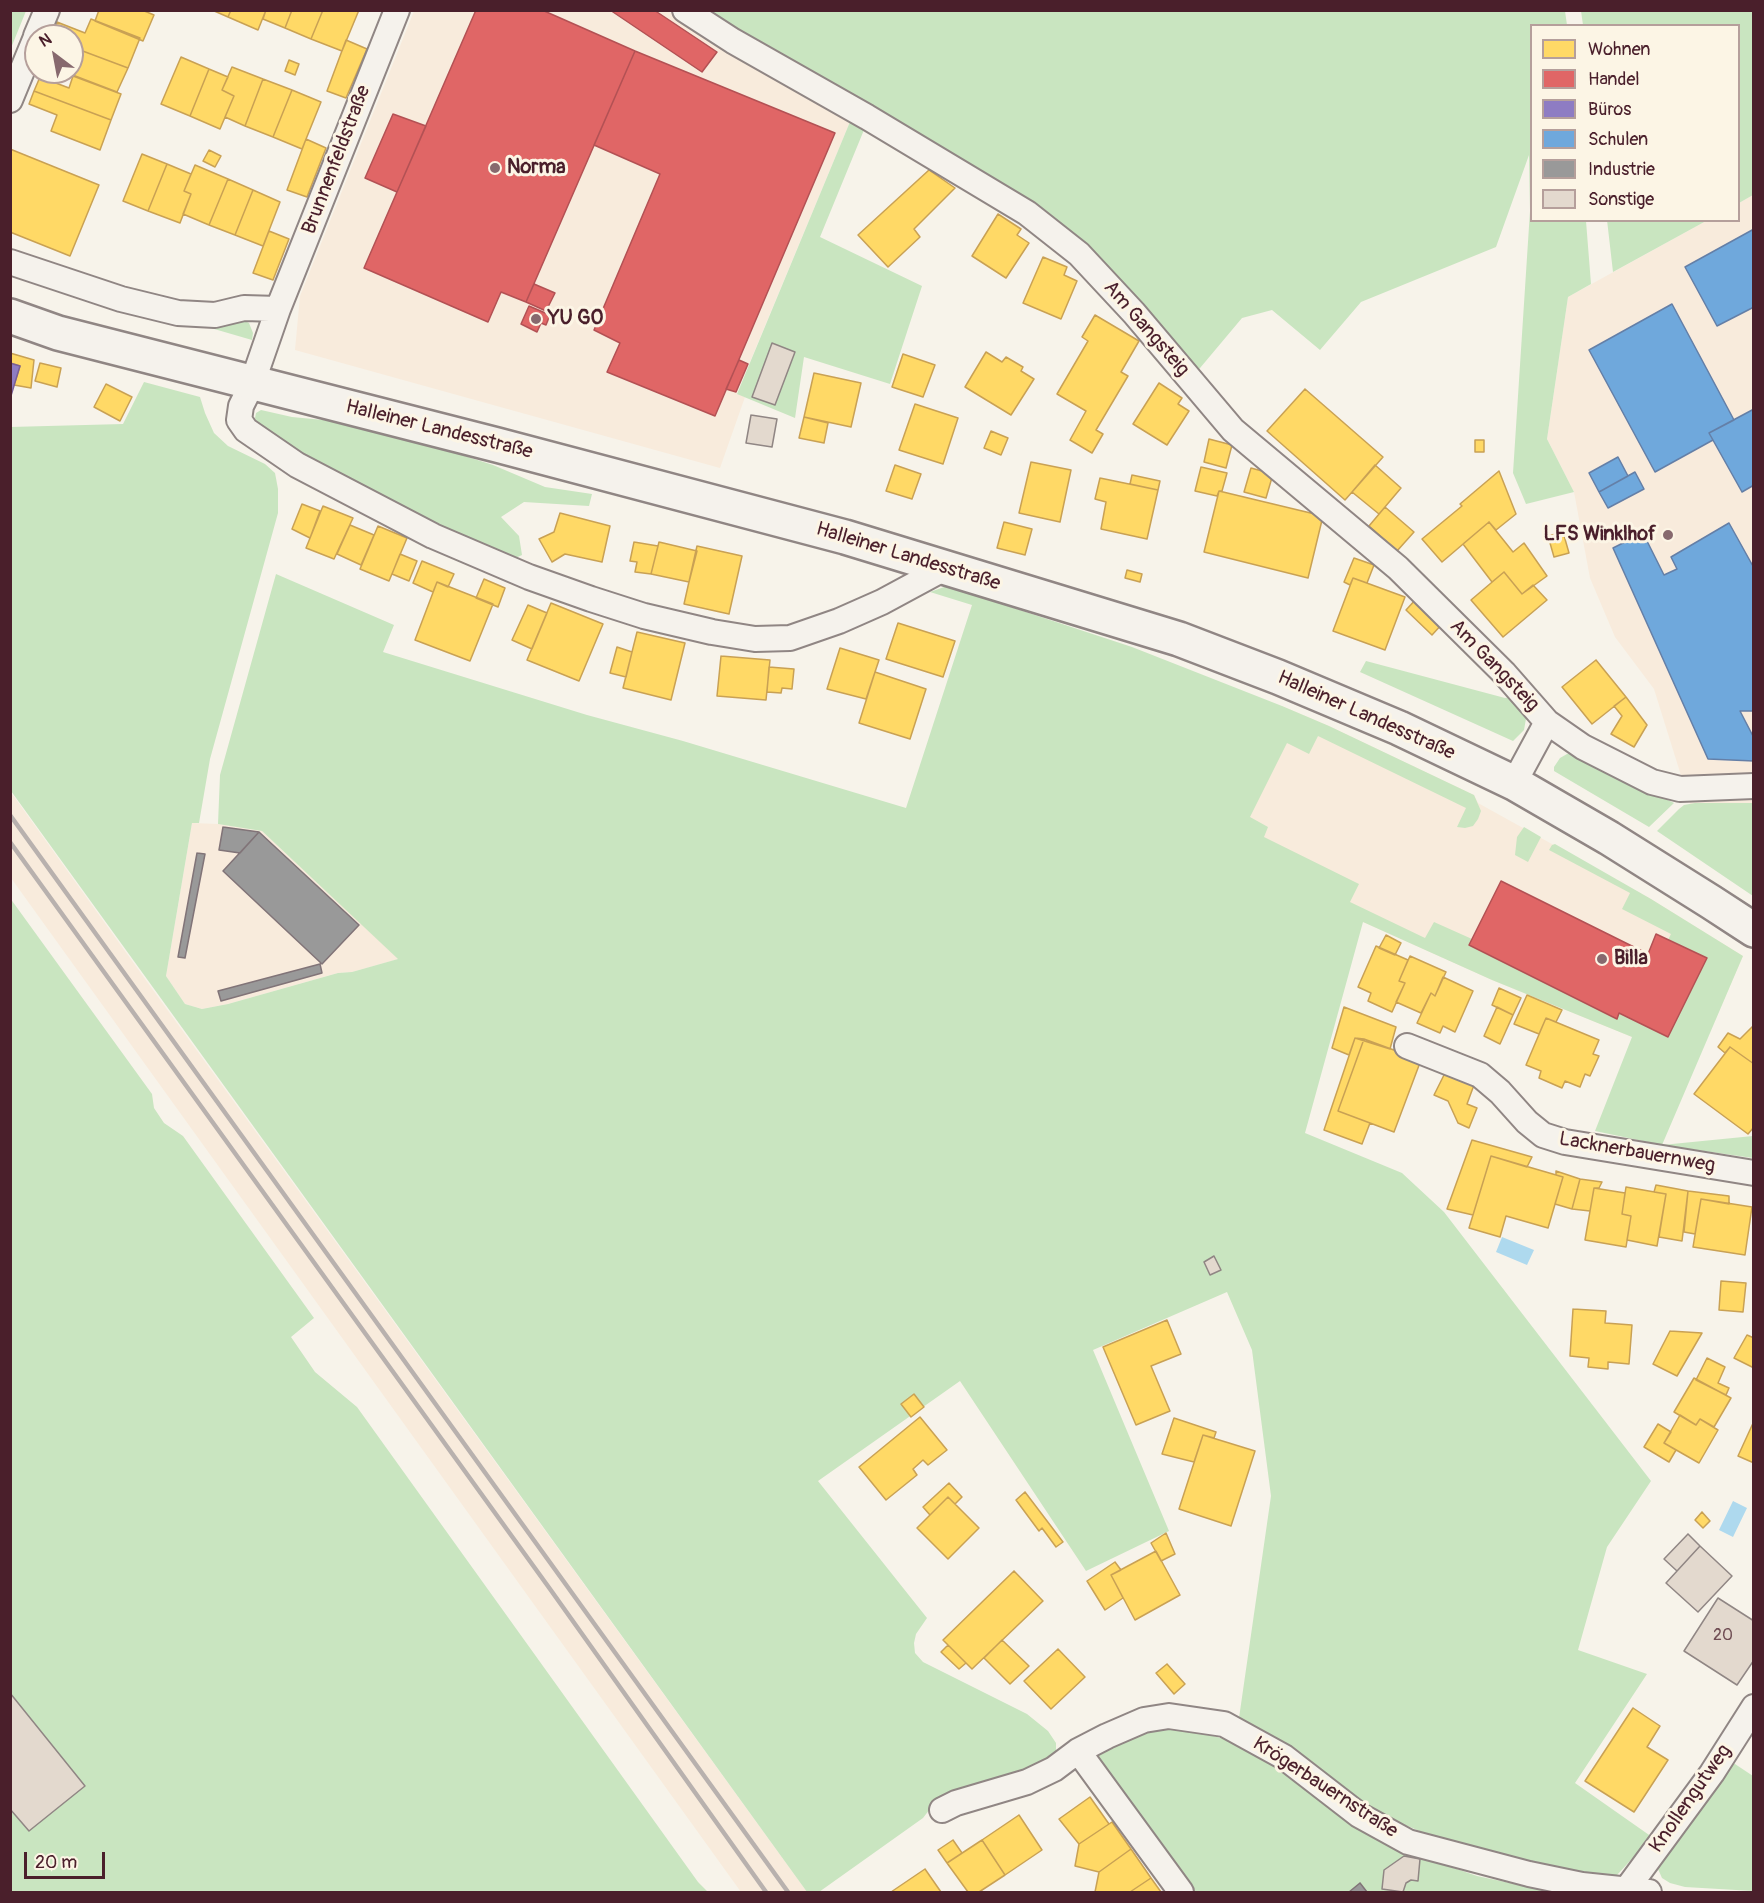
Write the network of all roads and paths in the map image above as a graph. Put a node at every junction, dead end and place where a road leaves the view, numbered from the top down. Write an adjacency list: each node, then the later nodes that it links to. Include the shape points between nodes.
1 (47, 10): 4 (street)
2 (397, 10): 8 (street, Brunnenfeldstraße)
3 (686, 10): 12 (street, Am Gangsteig, via 1027,213 1079,254 1233,430 1398,568 1504,673)
4 (41, 24)
5 (24, 66): 6 (street)
6 (10, 100)
7 (10, 261): 8 (street, via 121,299 178,313 215,315 244,308)
8 (278, 309): 10 (street, Brunnenfeldstraße)
9 (10, 316): 10 (main road, Halleiner Landesstraße, via 58,333)
10 (252, 384): 11 (main road, Halleiner Landesstraße, via 825,531); 11 (street, Brunnenfeldstraße, via 239,420 246,430 297,465 433,537 529,577 644,616 755,639 790,638 882,602)
11 (945, 568): 13 (main road, Halleiner Landesstraße, via 1179,639 1399,728)
12 (1547, 722): 13 (street); 14 (street, Am Gangsteig, via 1582,747 1652,782 1680,789)
13 (1514, 783): 15 (main road, Halleiner Landesstraße, via 1628,849)
14 (1754, 786)
15 (1754, 930)
16 (1407, 1046): 17 (street, Lacknerbauernweg, via 1480,1075 1543,1135)
17 (1754, 1173)
18 (1754, 1707): 21 (street, Knollengutweg)
19 (1078, 1751): 20 (street, Krögerbauernstraße, via 1027,1782); 21 (street, Krögerbauernstraße, via 1144,1720 1169,1716 1224,1724 1284,1757 1359,1815 1408,1842 1529,1874); 22 (street)
20 (942, 1810)
21 (1637, 1891)
22 (1181, 1893)

